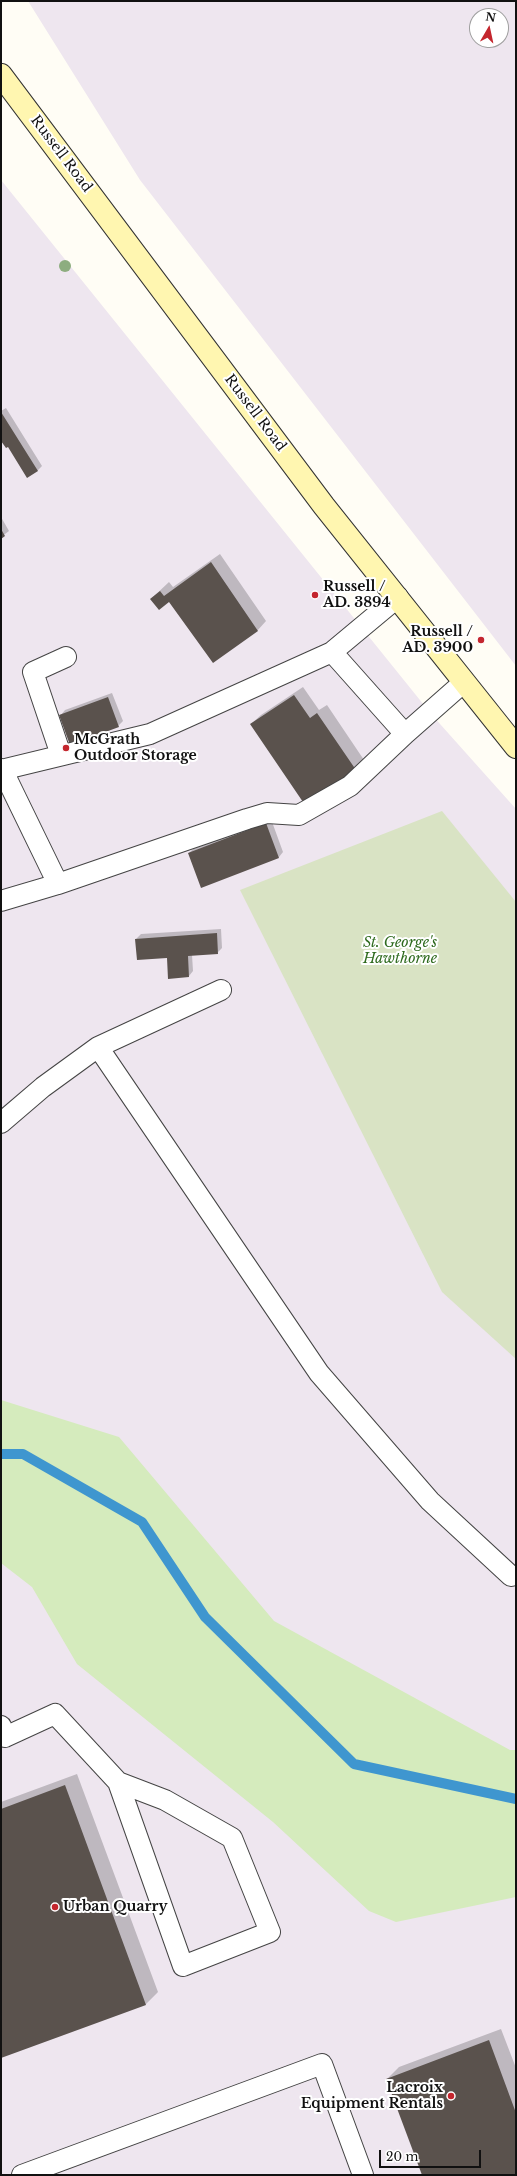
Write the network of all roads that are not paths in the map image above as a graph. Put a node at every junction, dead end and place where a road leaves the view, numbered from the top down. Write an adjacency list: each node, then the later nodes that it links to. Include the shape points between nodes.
1 (1, 75): 2 (main road, Russell Road, via 324,506)
2 (398, 597): 3 (lane); 5 (main road, Russell Road)
3 (332, 652): 6 (lane); 8 (lane, via 150,734)
4 (66, 657): 8 (lane, via 33,672)
5 (464, 682): 6 (lane); 7 (main road, Russell Road)
6 (404, 734): 10 (lane, via 350,786 299,815 260,815)
7 (516, 747)
8 (61, 755): 9 (lane)
9 (1, 770): 10 (lane)
10 (58, 884): 11 (lane)
11 (1, 901)
12 (221, 990): 13 (lane)
13 (98, 1047): 14 (lane, via 43,1087); 15 (lane, via 319,1373 430,1501)
14 (1, 1124)
15 (511, 1576)
16 (1, 1726): 17 (lane, via 5,1737 55,1714)
17 (118, 1782): 17 (lane, via 183,1966 270,1932 232,1838 165,1800)
18 (22, 2175): 19 (lane, via 322,2064)
19 (363, 2175)

